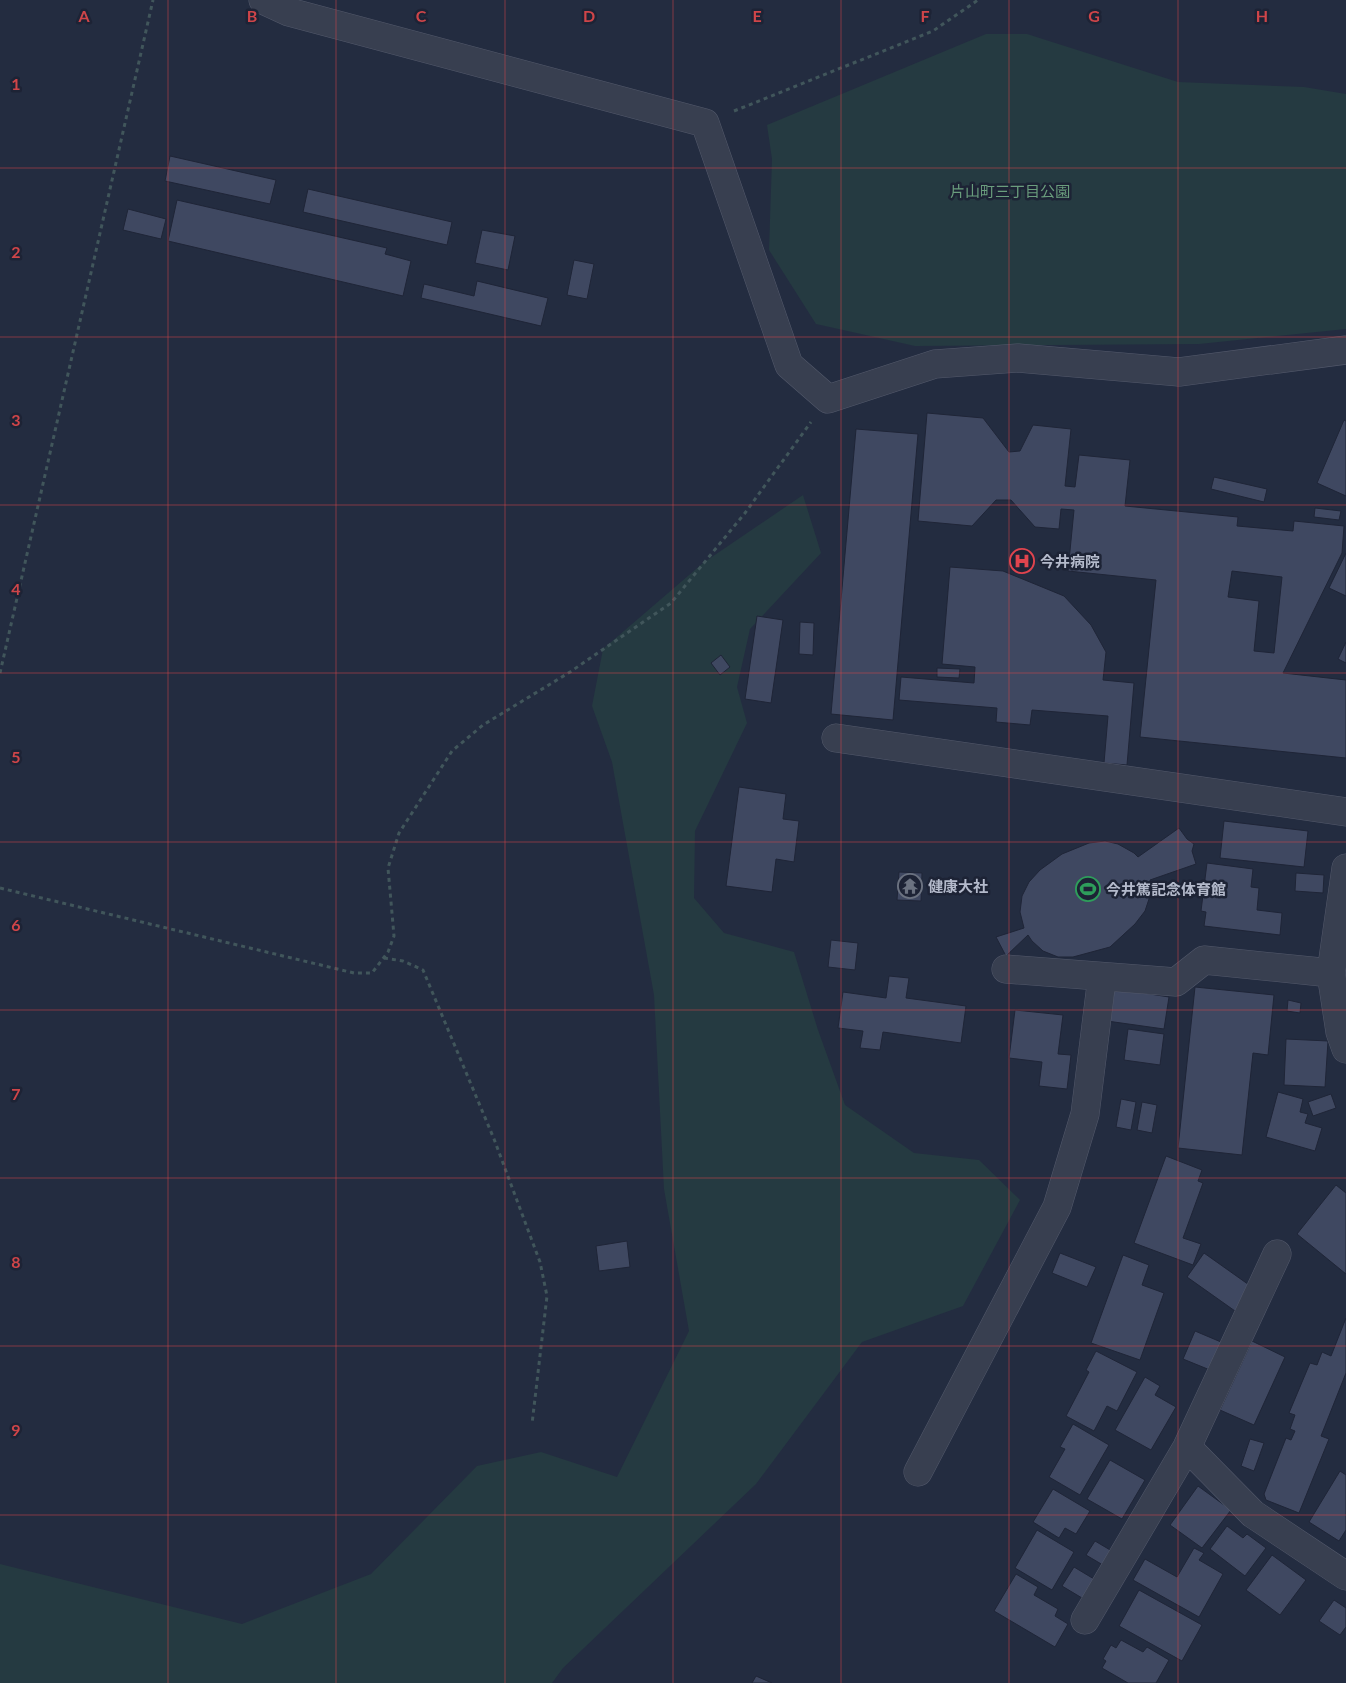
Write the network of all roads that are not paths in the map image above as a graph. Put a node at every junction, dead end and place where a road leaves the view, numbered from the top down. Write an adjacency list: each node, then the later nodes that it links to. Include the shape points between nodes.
1 (263, 0): 2 (street)
2 (297, 6): 3 (street, via 705,123 789,365 828,399 935,364 1018,358 1179,372)
3 (1346, 350)
4 (836, 738): 5 (street)
5 (1346, 812)
6 (1346, 868): 8 (street)
7 (1006, 970): 9 (street)
8 (1331, 973): 9 (street, via 1204,960 1176,982); 10 (street, via 1340,1032)
9 (1102, 977): 13 (street, via 1085,1114 1057,1207)
10 (1346, 1048)
11 (1277, 1254): 12 (street)
12 (1187, 1447): 14 (street, via 1253,1514); 15 (street)
13 (918, 1472)
14 (1346, 1576)
15 (1085, 1620)

